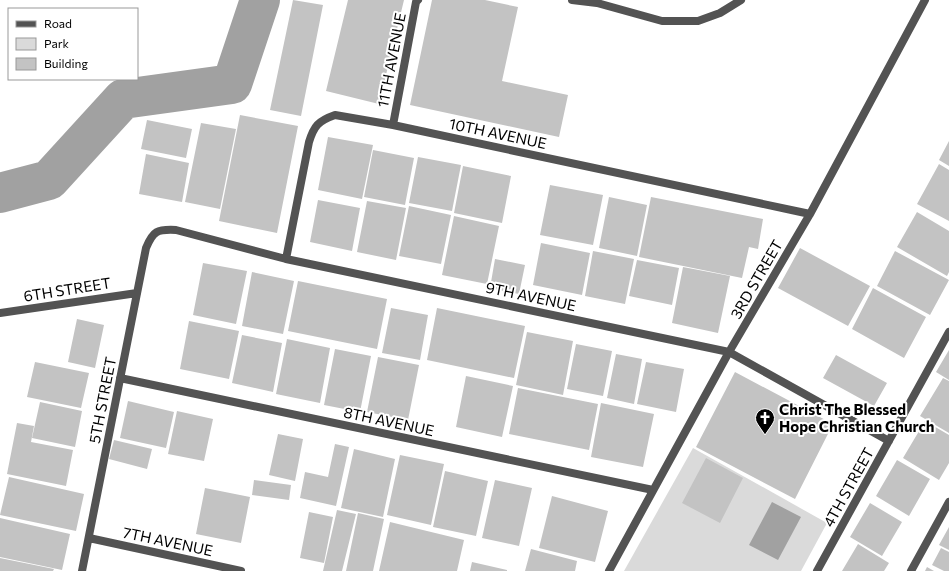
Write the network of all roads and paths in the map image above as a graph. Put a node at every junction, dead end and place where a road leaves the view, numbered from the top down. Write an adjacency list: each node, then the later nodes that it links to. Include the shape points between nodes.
1 (418, 0): 5 (street, 11TH AVENUE)
2 (572, 0): 3 (street, via 662,21 698,21 720,13)
3 (741, 0)
4 (925, 0): 6 (street, 3RD STREET)
5 (392, 125): 6 (street, 10TH AVENUE); 8 (street, 10TH AVENUE, via 335,115 318,123 309,142)
6 (810, 214): 12 (street, 3RD STREET)
7 (152, 236): 8 (street, 9TH AVENUE, via 163,229 176,230); 9 (street, 5TH STREET, via 146,248)
8 (286, 259): 12 (street, 9TH AVENUE)
9 (137, 293): 10 (street, 6TH STREET); 13 (street, 5TH STREET)
10 (0, 313)
11 (949, 332): 14 (street, 4TH STREET)
12 (729, 352): 14 (street, 9TH AVENUE); 15 (street, 3RD STREET)
13 (120, 378): 15 (street, 8TH AVENUE); 17 (street, 5TH STREET)
14 (889, 441): 21 (street, 4TH STREET)
15 (653, 490): 20 (street, 3RD STREET)
16 (949, 502): 22 (street)
17 (89, 538): 18 (street, 5TH STREET); 19 (street, 7TH AVENUE)
18 (82, 571)
19 (241, 571)
20 (609, 571)
21 (818, 571)
22 (911, 571)

